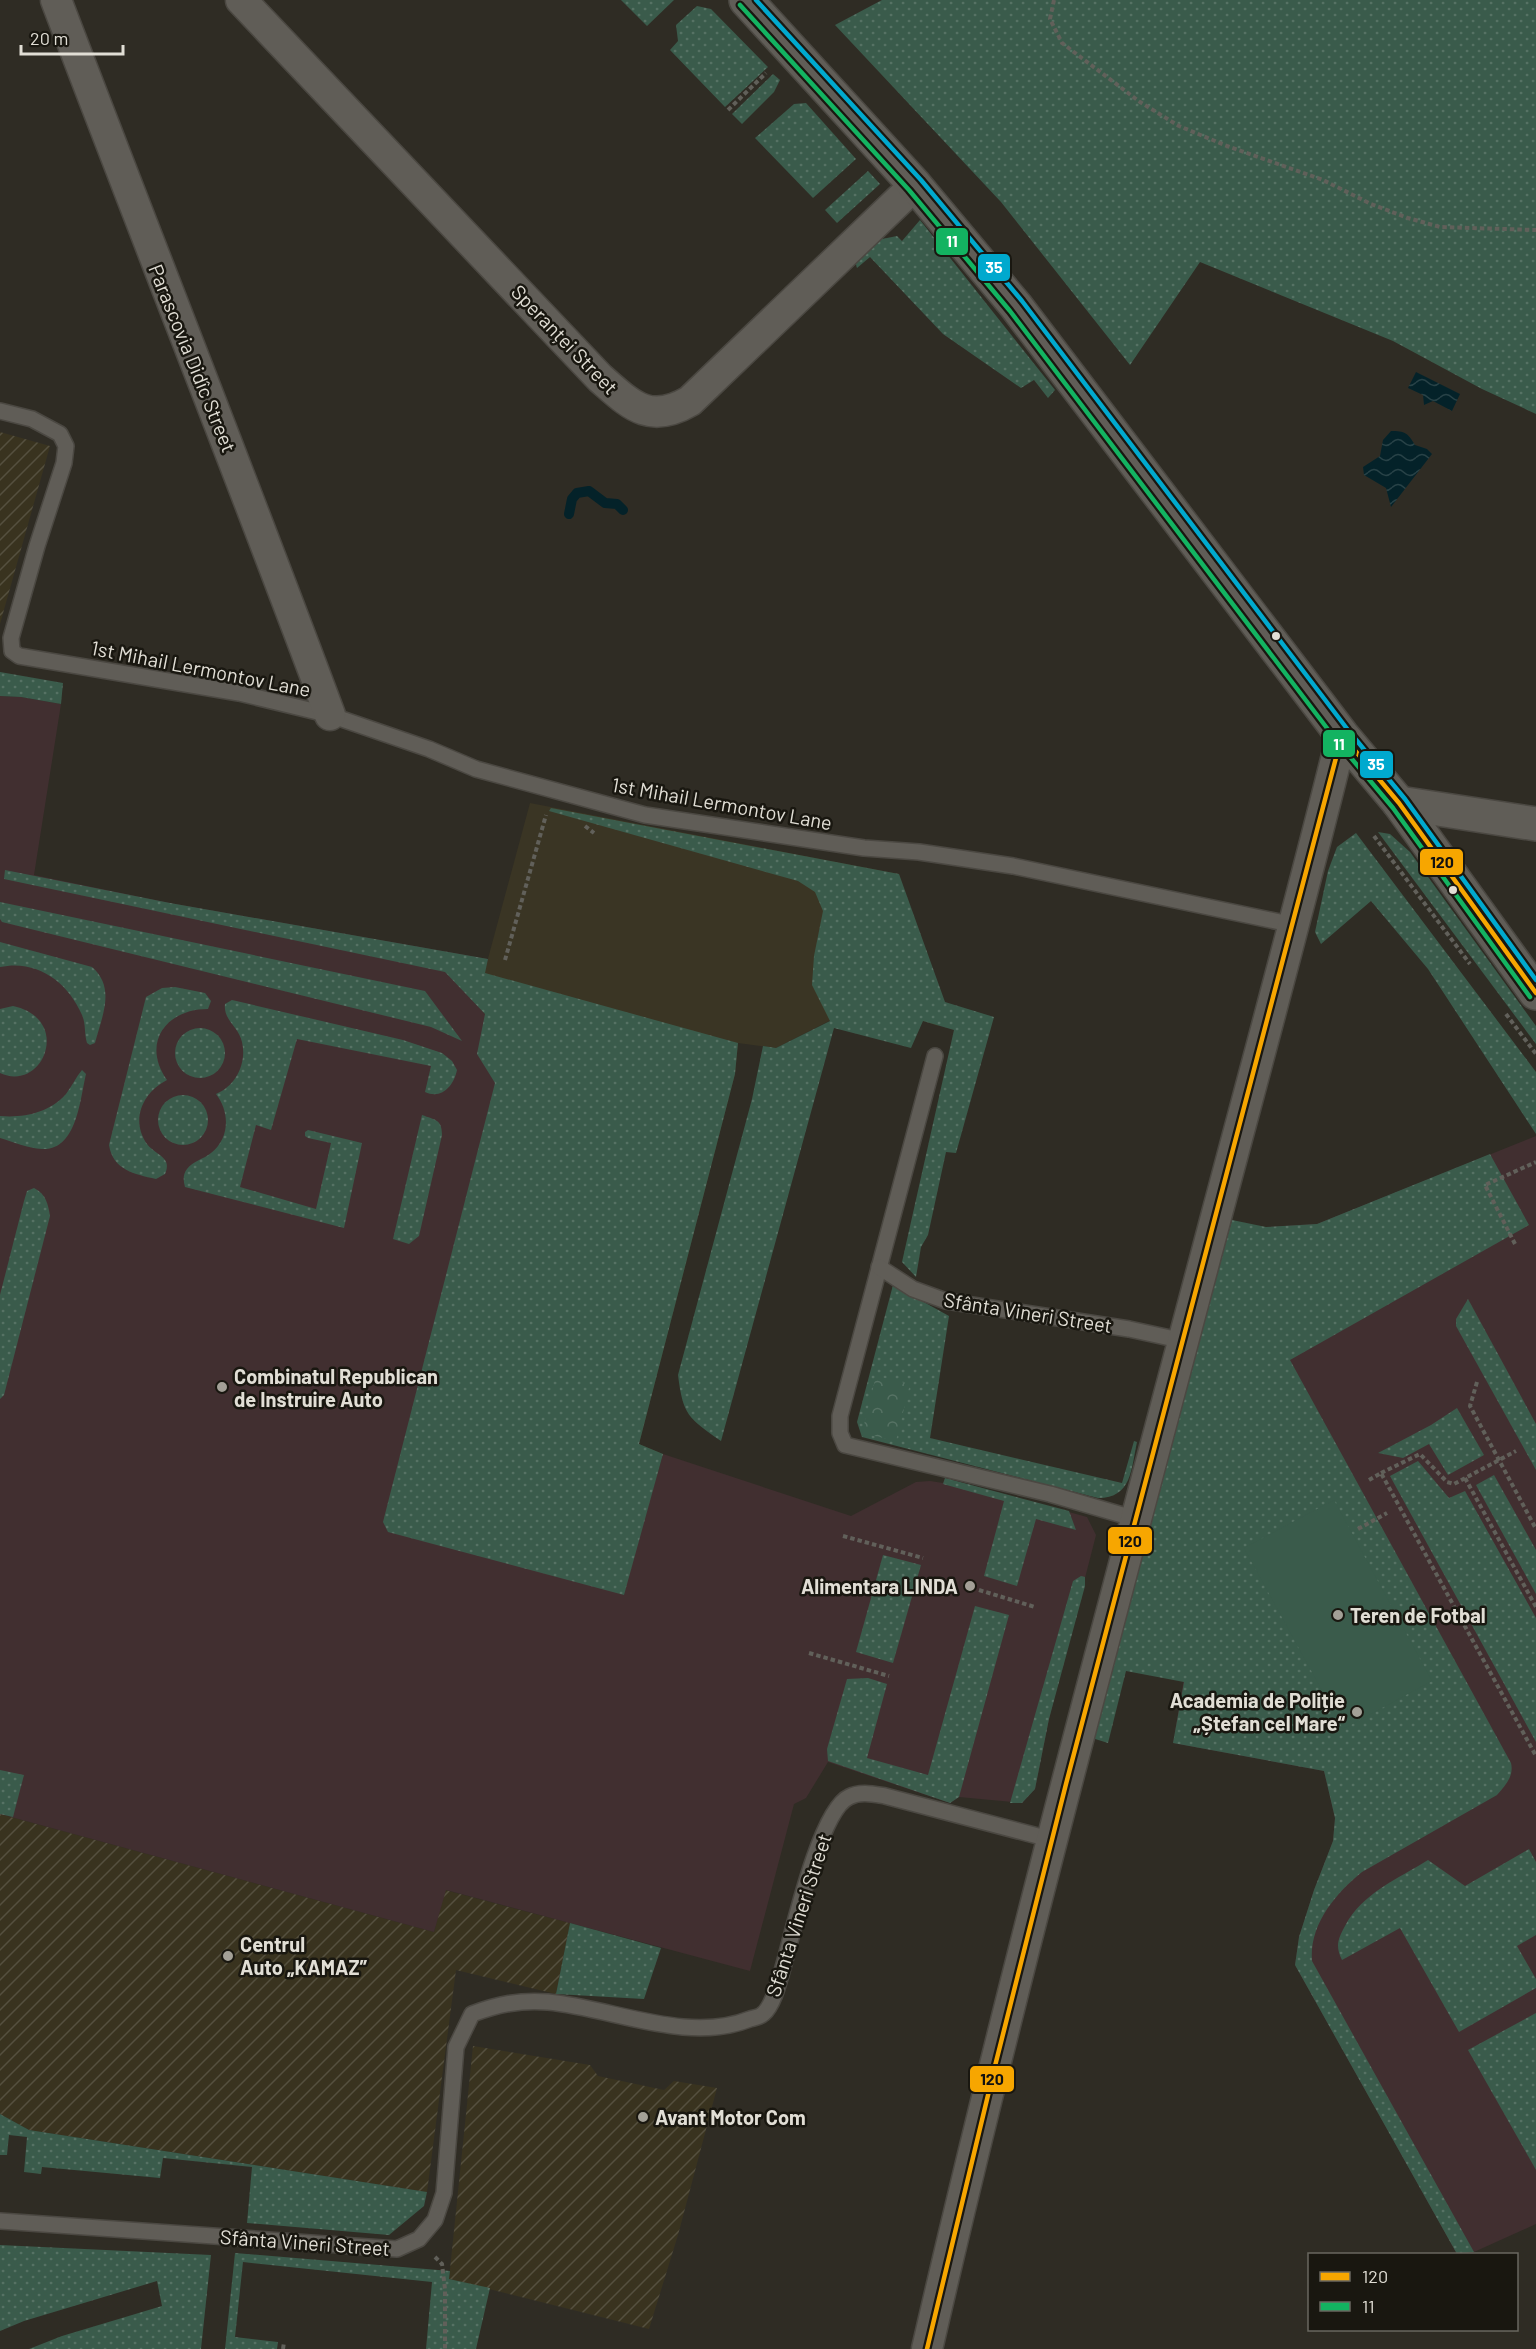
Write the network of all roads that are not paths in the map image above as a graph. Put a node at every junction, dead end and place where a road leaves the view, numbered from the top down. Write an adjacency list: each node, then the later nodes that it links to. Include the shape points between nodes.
1 (56, 0): 6 (street, Parascovia Didîc Street)
2 (241, 0): 4 (street, Speranței Street, via 600,378 644,411 676,409 690,401)
3 (746, 0): 4 (street)
4 (915, 185): 7 (street, via 1016,306)
5 (0, 411): 6 (lane, 1st Mihail Lermontov Lane, via 32,419 60,434 66,446 11,638 12,651 19,656 239,693)
6 (330, 715): 10 (lane, 1st Mihail Lermontov Lane, via 476,769 645,815 1013,866)
7 (1342, 735): 8 (street); 10 (street)
8 (1399, 803): 9 (street); 11 (street)
9 (1536, 825)
10 (1294, 925): 14 (street)
11 (1536, 993)
12 (935, 1056): 13 (lane)
13 (879, 1267): 14 (lane, Sfânta Vineri Street, via 913,1289 946,1301); 15 (lane, via 840,1416 845,1445 1050,1494)
14 (1184, 1341): 15 (street)
15 (1136, 1519): 16 (street)
16 (1053, 1840): 17 (lane, Sfânta Vineri Street, via 885,1796 864,1793 848,1797 833,1810 825,1830 776,1992 763,2014 738,2024 693,2029 548,2002 505,2002 472,2014 456,2047 444,2193 435,2220 419,2239 397,2249); 18 (street)
17 (0, 2222)
18 (927, 2349)

